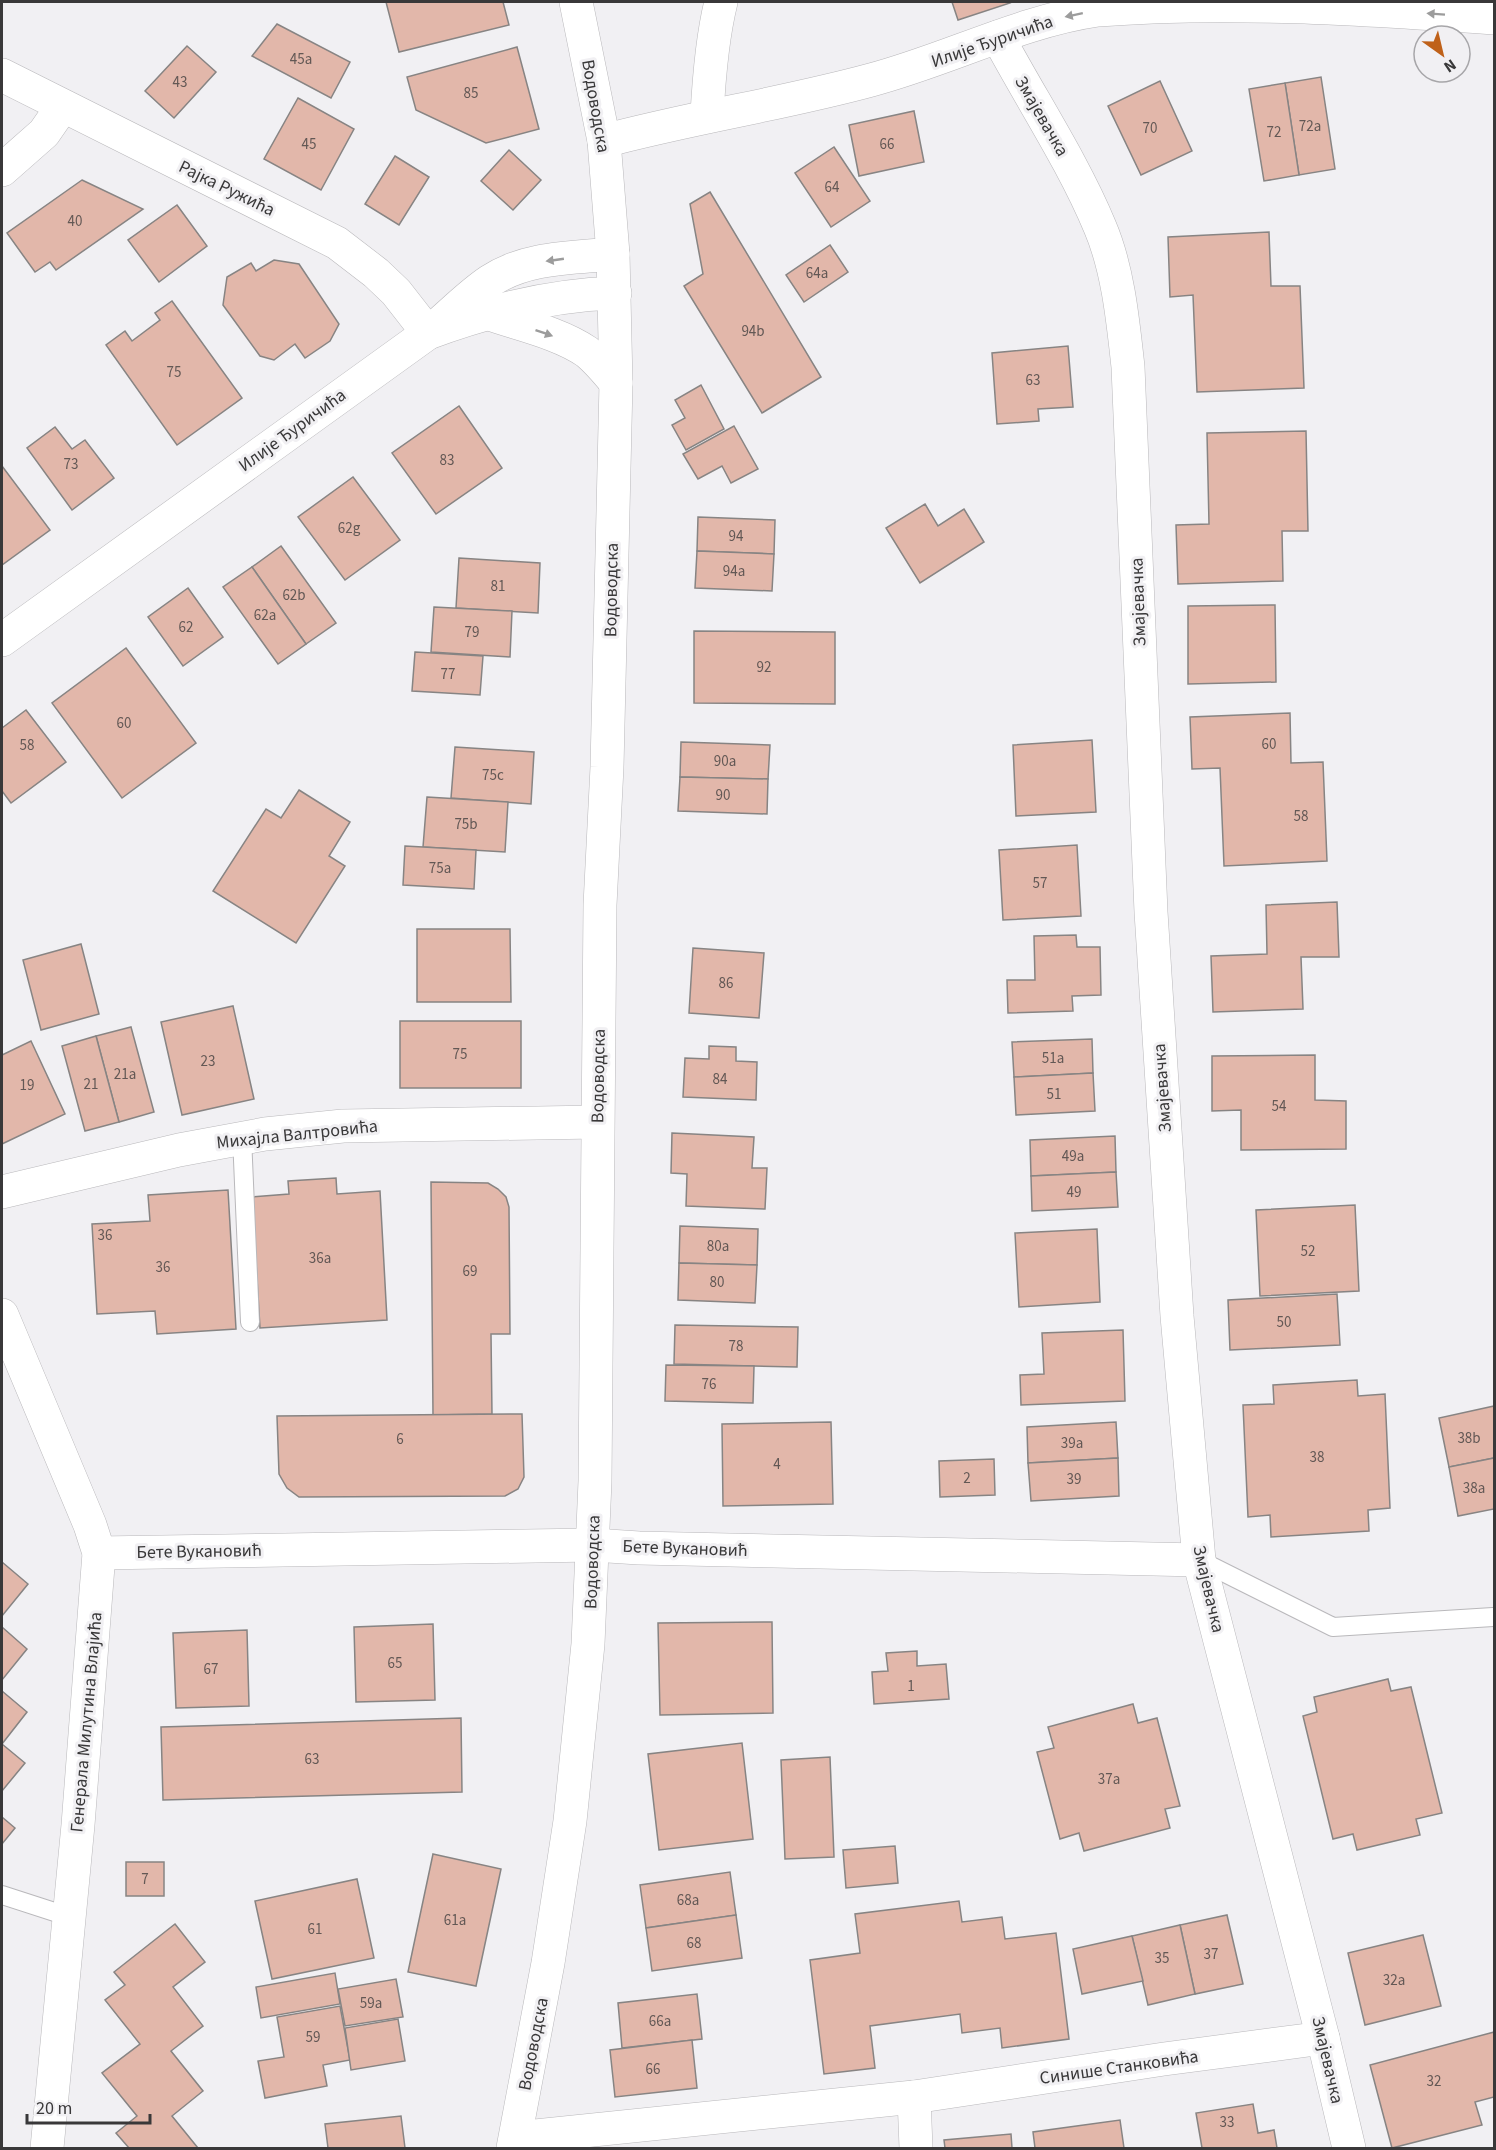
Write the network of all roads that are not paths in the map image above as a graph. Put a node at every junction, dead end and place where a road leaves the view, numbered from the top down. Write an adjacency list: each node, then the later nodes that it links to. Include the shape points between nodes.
1 (576, 2): 8 (street, Водоводска)
2 (721, 2): 7 (street)
3 (1494, 18): 4 (street, Илије Ђуричића, one-way to 4, via 1259,2 1197,2 1097,10)
4 (998, 37): 7 (street, Илије Ђуричића, via 872,80); 23 (street, Змајевачка, via 1092,209 1120,297 1128,367 1151,912 1177,1316)
5 (2, 75): 6 (street, Рајка Ружића)
6 (62, 106): 9 (street, via 44,133); 13 (street, Рајка Ружића, via 337,243 396,292)
7 (707, 115): 8 (street, Илије Ђуричића)
8 (604, 141): 10 (street, Водоводска)
9 (2, 170)
10 (613, 255): 11 (street, Водоводска); 13 (street, one-way to 13, via 545,261 504,273 489,281)
11 (615, 293): 12 (street, Илије Ђуричића, via 580,294); 14 (street, Водоводска)
12 (489, 314): 13 (street, Илије Ђуричића); 14 (street, one-way to 14, via 586,352)
13 (428, 333): 15 (street, Илије Ђуричића)
14 (616, 383): 16 (street, Водоводска)
15 (2, 640)
16 (597, 1122): 17 (street, Михајла Валтровића, via 343,1125); 21 (street, Водоводска)
17 (242, 1137): 18 (street, Михајла Валтровића); 20 (lane)
18 (2, 1192)
19 (2, 1315): 22 (street, Генерала Милутина Влајића)
20 (250, 1322)
21 (593, 1545): 22 (street, Бете Вукановић); 23 (street, Бете Вукановић); 29 (street, Водоводска, via 588,1644 570,1821)
22 (99, 1553): 26 (street, Генерала Милутина Влајића)
23 (1199, 1560): 24 (lane, via 1333,1627); 27 (street, Змајевачка)
24 (1493, 1617)
25 (2, 1895): 26 (lane)
26 (70, 1917): 30 (street, Генерала Милутина Влајића)
27 (1323, 2038): 28 (street, Синише Станковића); 32 (street, Змајевачка)
28 (914, 2097): 29 (street, Синише Станковића); 31 (street)
29 (514, 2143)
30 (47, 2148)
31 (916, 2148)
32 (1349, 2148)

